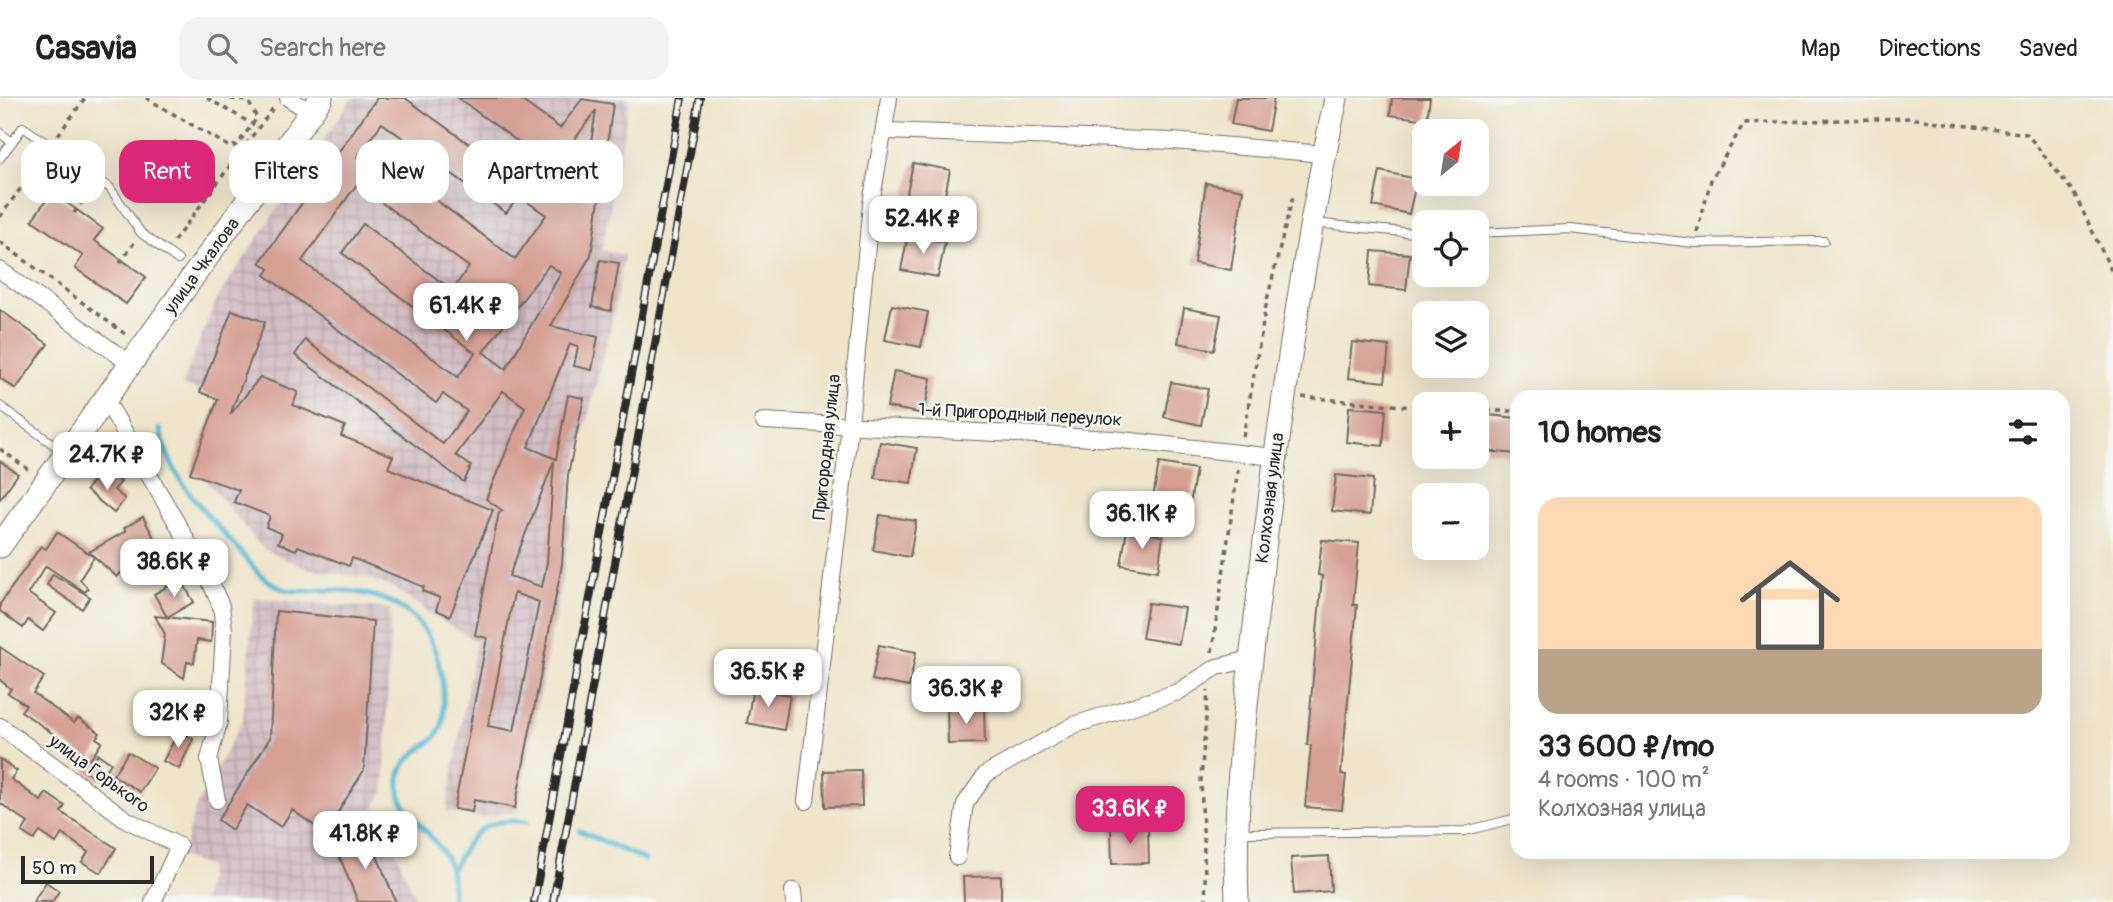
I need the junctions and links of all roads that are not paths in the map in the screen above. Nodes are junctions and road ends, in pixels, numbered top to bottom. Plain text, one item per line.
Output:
1 (288, 98) edge
2 (889, 98) edge
3 (1336, 98) edge
4 (316, 105) edge
5 (886, 131) junction
6 (0, 133) edge
7 (12, 142) junction
8 (1324, 154) junction
9 (0, 158) edge
10 (1312, 213) junction
11 (1412, 232) edge
12 (1489, 232) edge
13 (1824, 241) dead end
14 (178, 260) dead end
15 (0, 270) edge
16 (132, 365) junction
17 (106, 400) junction
18 (0, 406) edge
19 (763, 421) dead end
20 (850, 425) junction
21 (66, 454) junction
22 (1274, 457) junction
23 (0, 546) edge
24 (1251, 659) junction
25 (0, 726) edge
26 (218, 800) dead end
27 (806, 801) dead end
28 (1510, 820) edge
29 (1237, 833) junction
30 (957, 857) dead end
31 (153, 902) edge
32 (1237, 902) edge

1 - 4 street
2 - 5 street, Пригородная улица
3 - 8 main road, Колхозная улица
4 - 16 main road, улица Чкалова
5 - 8 street
5 - 20 street, Пригородная улица
6 - 7 lane
7 - 9 lane
7 - 14 lane
8 - 10 main road, Колхозная улица
10 - 11 lane
10 - 22 main road, Колхозная улица
12 - 13 lane
15 - 16 street
16 - 17 main road, улица Чкалова
17 - 21 main road, улица Чкалова
17 - 26 street
18 - 21 lane
19 - 20 street, 1-й Пригородный переулок
20 - 22 street, 1-й Пригородный переулок
20 - 27 street, Пригородная улица
21 - 23 main road, улица Чкалова
22 - 24 main road, Колхозная улица
24 - 29 main road, Колхозная улица
24 - 30 street
25 - 31 street, улица Горького
28 - 29 lane
29 - 32 main road, Колхозная улица

